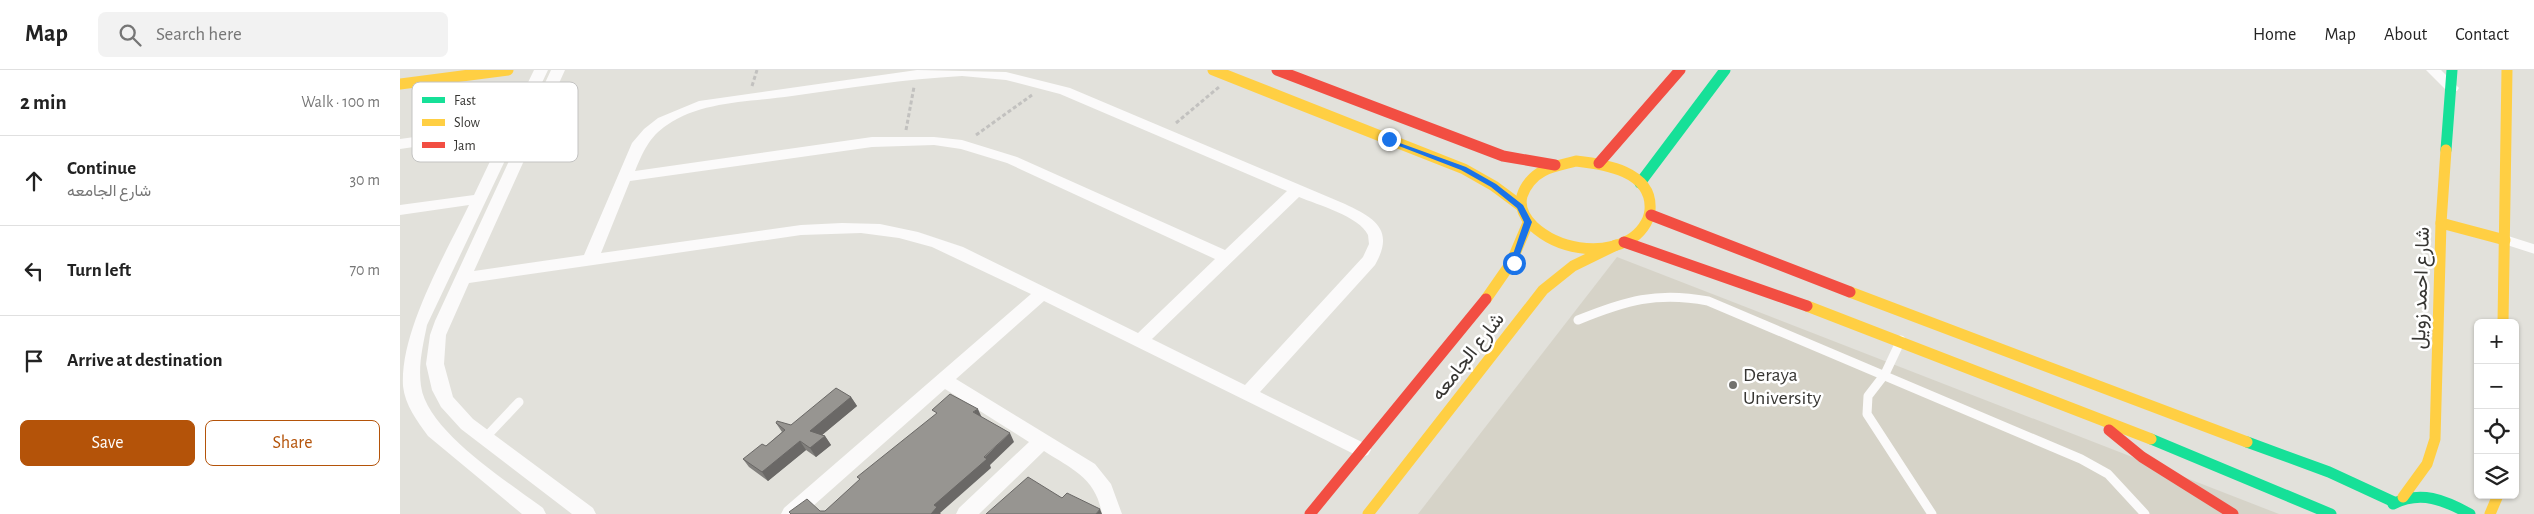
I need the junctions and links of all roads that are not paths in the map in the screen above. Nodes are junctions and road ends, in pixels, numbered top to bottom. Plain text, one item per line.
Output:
1 (423, 70) edge
2 (508, 70) edge
3 (541, 70) edge
4 (558, 70) edge
5 (1213, 70) edge
6 (1256, 70) edge
7 (1277, 70) edge
8 (1725, 70) edge
9 (2434, 70) edge
10 (2452, 70) edge
11 (2507, 70) edge
12 (1676, 72) edge
13 (1236, 79) junction
14 (416, 82) joint
15 (535, 82) edge
16 (552, 82) edge
17 (2452, 88) junction
18 (496, 162) edge
19 (516, 162) edge
20 (1599, 163) junction
21 (1554, 165) junction
22 (625, 177) junction
23 (1640, 183) junction
24 (1298, 190) junction
25 (479, 199) junction
26 (1521, 206) junction
27 (400, 210) edge
28 (1651, 215) junction
29 (1528, 222) junction
30 (2441, 223) junction
31 (2505, 240) junction
32 (1620, 244) junction
33 (2534, 249) edge
34 (1228, 258) junction
35 (590, 260) junction
36 (462, 278) junction
37 (1043, 293) junction
38 (2503, 319) edge
39 (1578, 320) dead end
40 (1901, 340) junction
41 (1140, 341) junction
42 (1885, 374) junction
43 (944, 380) junction
44 (1247, 394) junction
45 (519, 402) dead end
46 (2092, 416) junction
47 (485, 438) junction
48 (1042, 441) junction
49 (1362, 450) junction
50 (2496, 499) edge
51 (2399, 500) junction
52 (536, 514) edge
53 (586, 514) edge
54 (791, 514) edge
55 (966, 514) edge
56 (1112, 514) edge
57 (1310, 514) edge
58 (1368, 514) edge
59 (1932, 514) edge
60 (2144, 514) edge
61 (2233, 514) edge
62 (2331, 514) edge
63 (2387, 514) edge
64 (2470, 514) edge
65 (2490, 514) edge

1 - 14 street
2 - 14 street
3 - 15 street
4 - 16 street
5 - 13 street
6 - 13 street
7 - 21 street
8 - 23 street
9 - 17 street
10 - 17 street, شارع احمد زويل
11 - 31 street
12 - 20 street
13 - 26 street
17 - 30 street, شارع احمد زويل
18 - 25 street
19 - 36 street
20 - 21 street
20 - 23 street
21 - 26 street
22 - 24 street
22 - 34 street
22 - 35 street
23 - 28 street
24 - 34 street
24 - 44 street
25 - 27 street
25 - 52 street
26 - 29 street
28 - 32 street
28 - 51 street
29 - 32 street
29 - 49 street, شارع الجامعه
30 - 31 street
30 - 51 street, شارع احمد زويل
31 - 33 lane
31 - 38 street
32 - 40 street
32 - 58 street, شارع الجامعه
34 - 41 street
35 - 36 street
35 - 37 street
36 - 47 street
37 - 41 street
37 - 43 street
39 - 42 lane
40 - 42 lane
40 - 46 street
41 - 44 street
42 - 59 lane
42 - 60 lane
43 - 48 street
43 - 54 street
44 - 49 street
45 - 47 lane
46 - 61 street
46 - 62 street
47 - 53 street
48 - 55 street
48 - 56 street
49 - 57 street, شارع الجامعه
50 - 65 street
51 - 63 street, شارع احمد زويل
51 - 64 street

